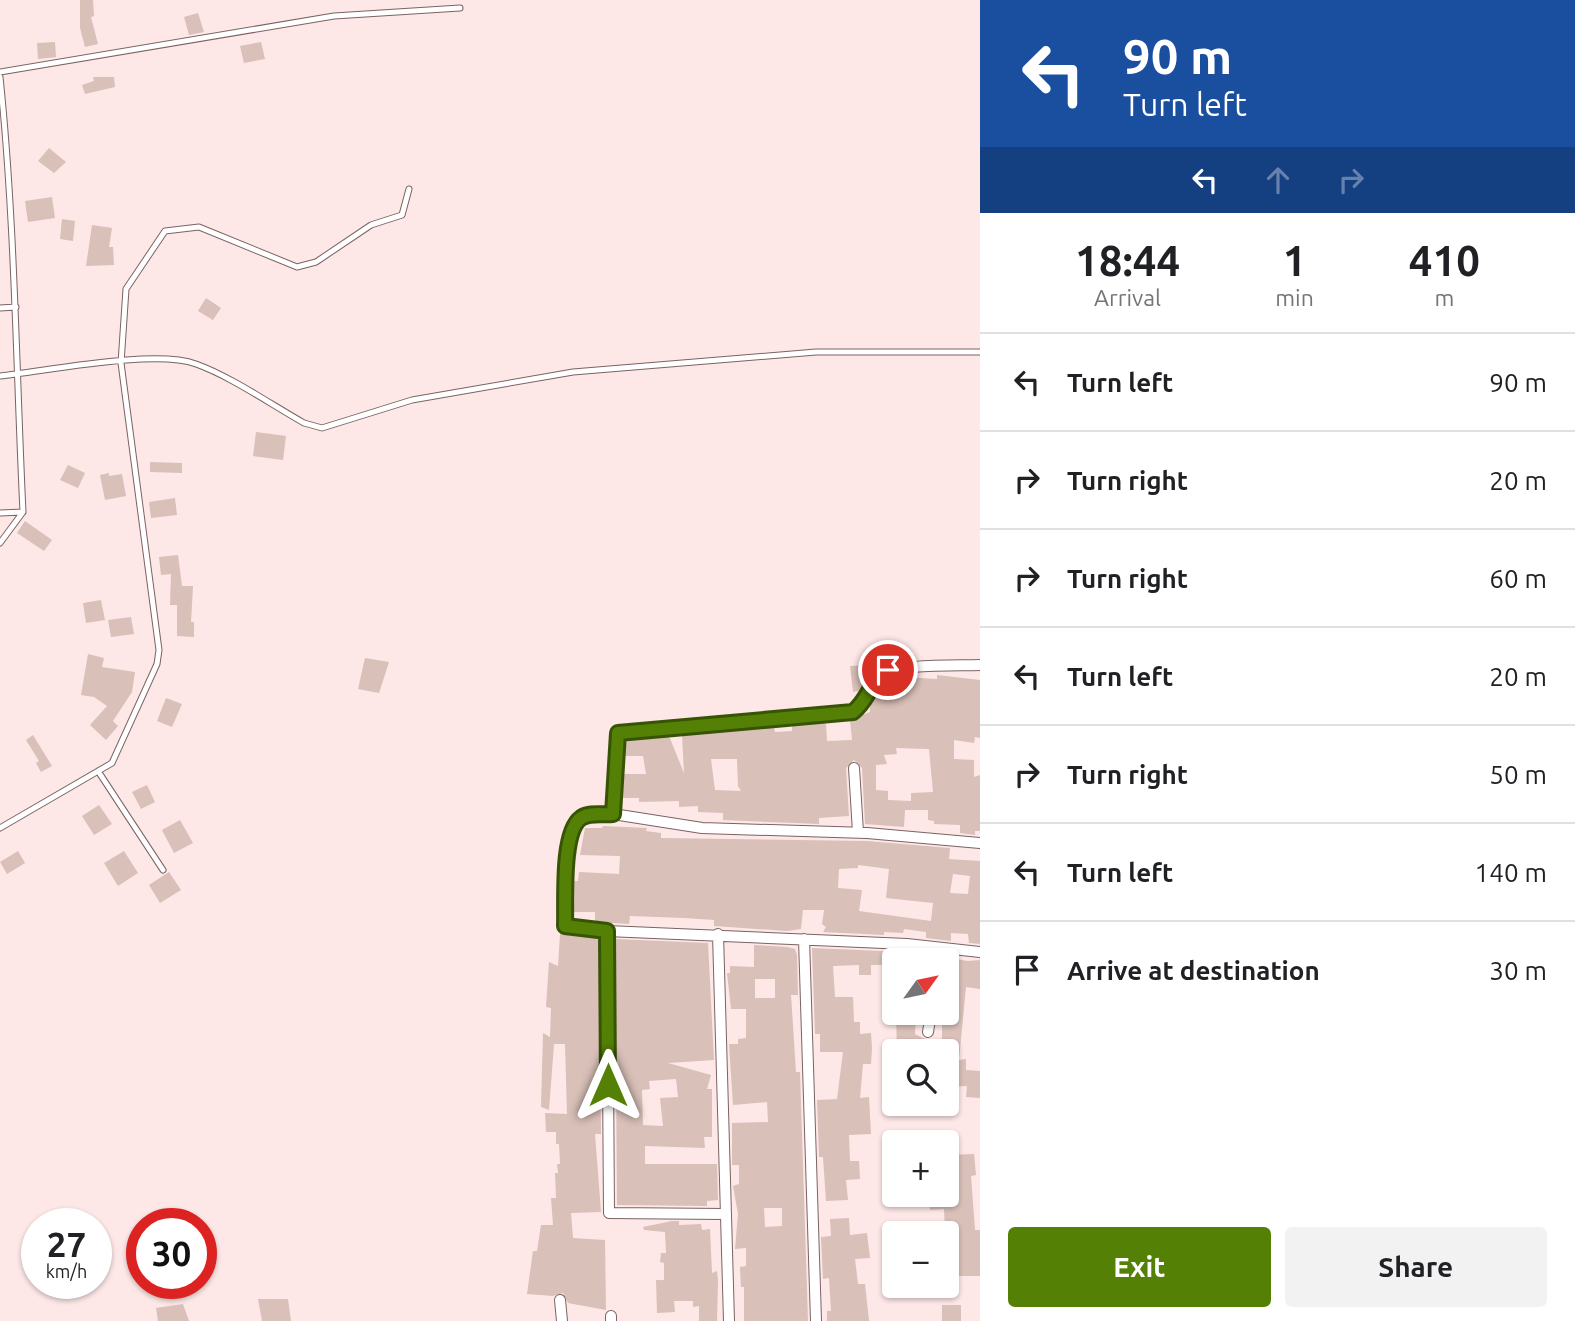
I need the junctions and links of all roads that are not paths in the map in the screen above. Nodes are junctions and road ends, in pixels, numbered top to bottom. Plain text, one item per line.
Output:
1 (460, 8) dead end
2 (0, 74) edge
3 (409, 189) dead end
4 (16, 307) junction
5 (0, 308) edge
6 (980, 352) edge
7 (121, 363) junction
8 (17, 374) junction
9 (0, 376) edge
10 (23, 512) junction
11 (0, 513) edge
12 (0, 543) edge
13 (980, 665) edge
14 (854, 768) dead end
15 (98, 771) junction
16 (613, 814) junction
17 (0, 828) edge
18 (858, 832) junction
19 (980, 843) edge
20 (163, 870) dead end
21 (607, 931) junction
22 (718, 934) junction
23 (804, 939) junction
24 (939, 947) joint
25 (980, 951) edge
26 (929, 1026) edge
27 (928, 1032) dead end
28 (725, 1214) junction
29 (560, 1300) dead end
30 (562, 1321) edge
31 (729, 1321) edge
32 (816, 1321) edge

1 - 2 lane
2 - 4 lane
3 - 7 lane
4 - 5 lane
4 - 8 lane
6 - 7 lane
7 - 8 lane
7 - 15 lane
8 - 9 lane
8 - 10 lane
10 - 11 lane
10 - 12 lane
13 - 16 street
14 - 18 street
15 - 17 lane
15 - 20 lane
16 - 18 street
16 - 21 street
18 - 19 street
21 - 22 street
21 - 28 street
22 - 23 street
22 - 28 street
23 - 24 street
23 - 32 street
24 - 25 street
26 - 27 street
28 - 31 street
29 - 30 street

